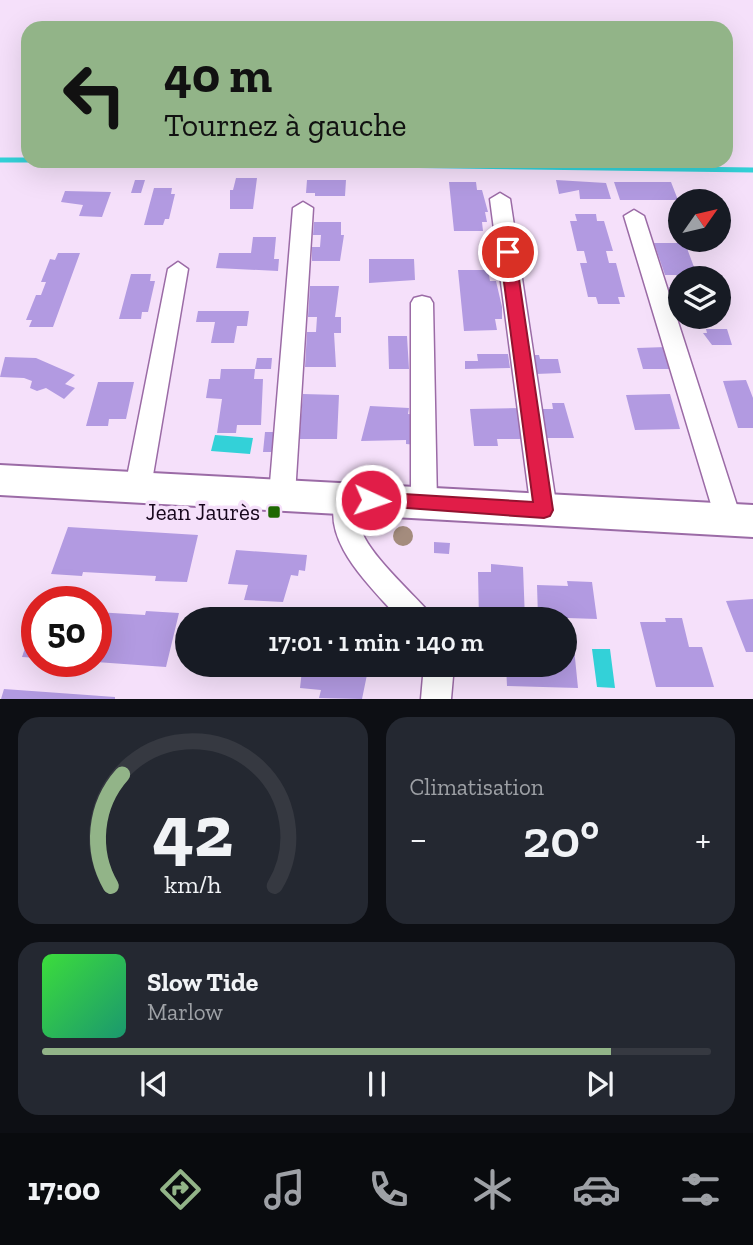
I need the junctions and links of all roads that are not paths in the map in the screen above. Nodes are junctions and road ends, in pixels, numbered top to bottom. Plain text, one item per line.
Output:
1 (500, 199) dead end
2 (303, 208) dead end
3 (634, 216) dead end
4 (178, 269) dead end
5 (422, 303) dead end
6 (0, 480) edge
7 (138, 487) junction
8 (282, 495) junction
9 (348, 498) junction
10 (424, 503) junction
11 (544, 510) junction
12 (741, 521) edge
13 (407, 607) edge
14 (438, 677) edge
15 (436, 699) edge

1 - 11 street
2 - 8 street
3 - 12 street
4 - 7 street
5 - 10 street
6 - 7 main road
7 - 8 main road
8 - 9 main road
9 - 10 main road
9 - 13 street
10 - 11 main road
11 - 12 main road
14 - 15 street

